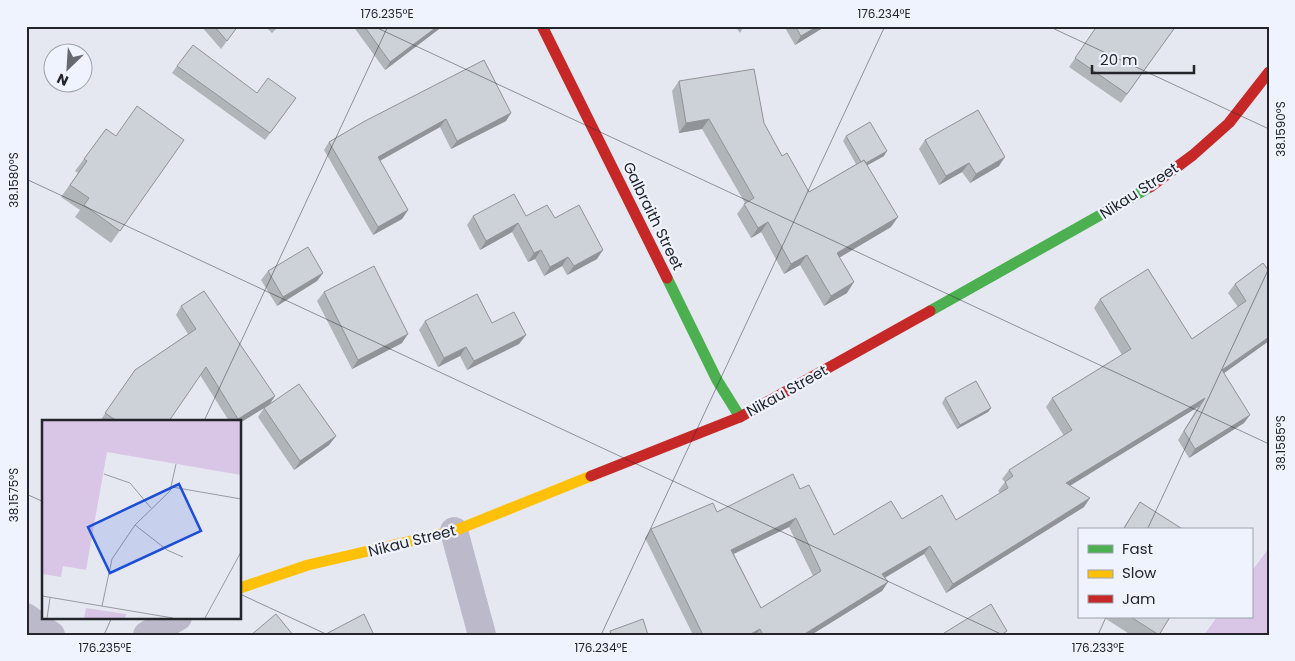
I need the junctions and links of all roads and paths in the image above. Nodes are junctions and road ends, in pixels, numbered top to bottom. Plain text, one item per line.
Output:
1 (542, 26) edge
2 (1269, 72) edge
3 (740, 417) junction
4 (454, 531) junction
5 (241, 588) edge
6 (26, 617) edge
7 (176, 618) edge
8 (51, 635) edge
9 (147, 635) edge
10 (482, 635) edge

1 - 3 street, Galbraith Street
2 - 3 street, Nikau Street
3 - 4 street, Nikau Street
4 - 5 street, Nikau Street
4 - 10 street
6 - 8 street
7 - 9 street

